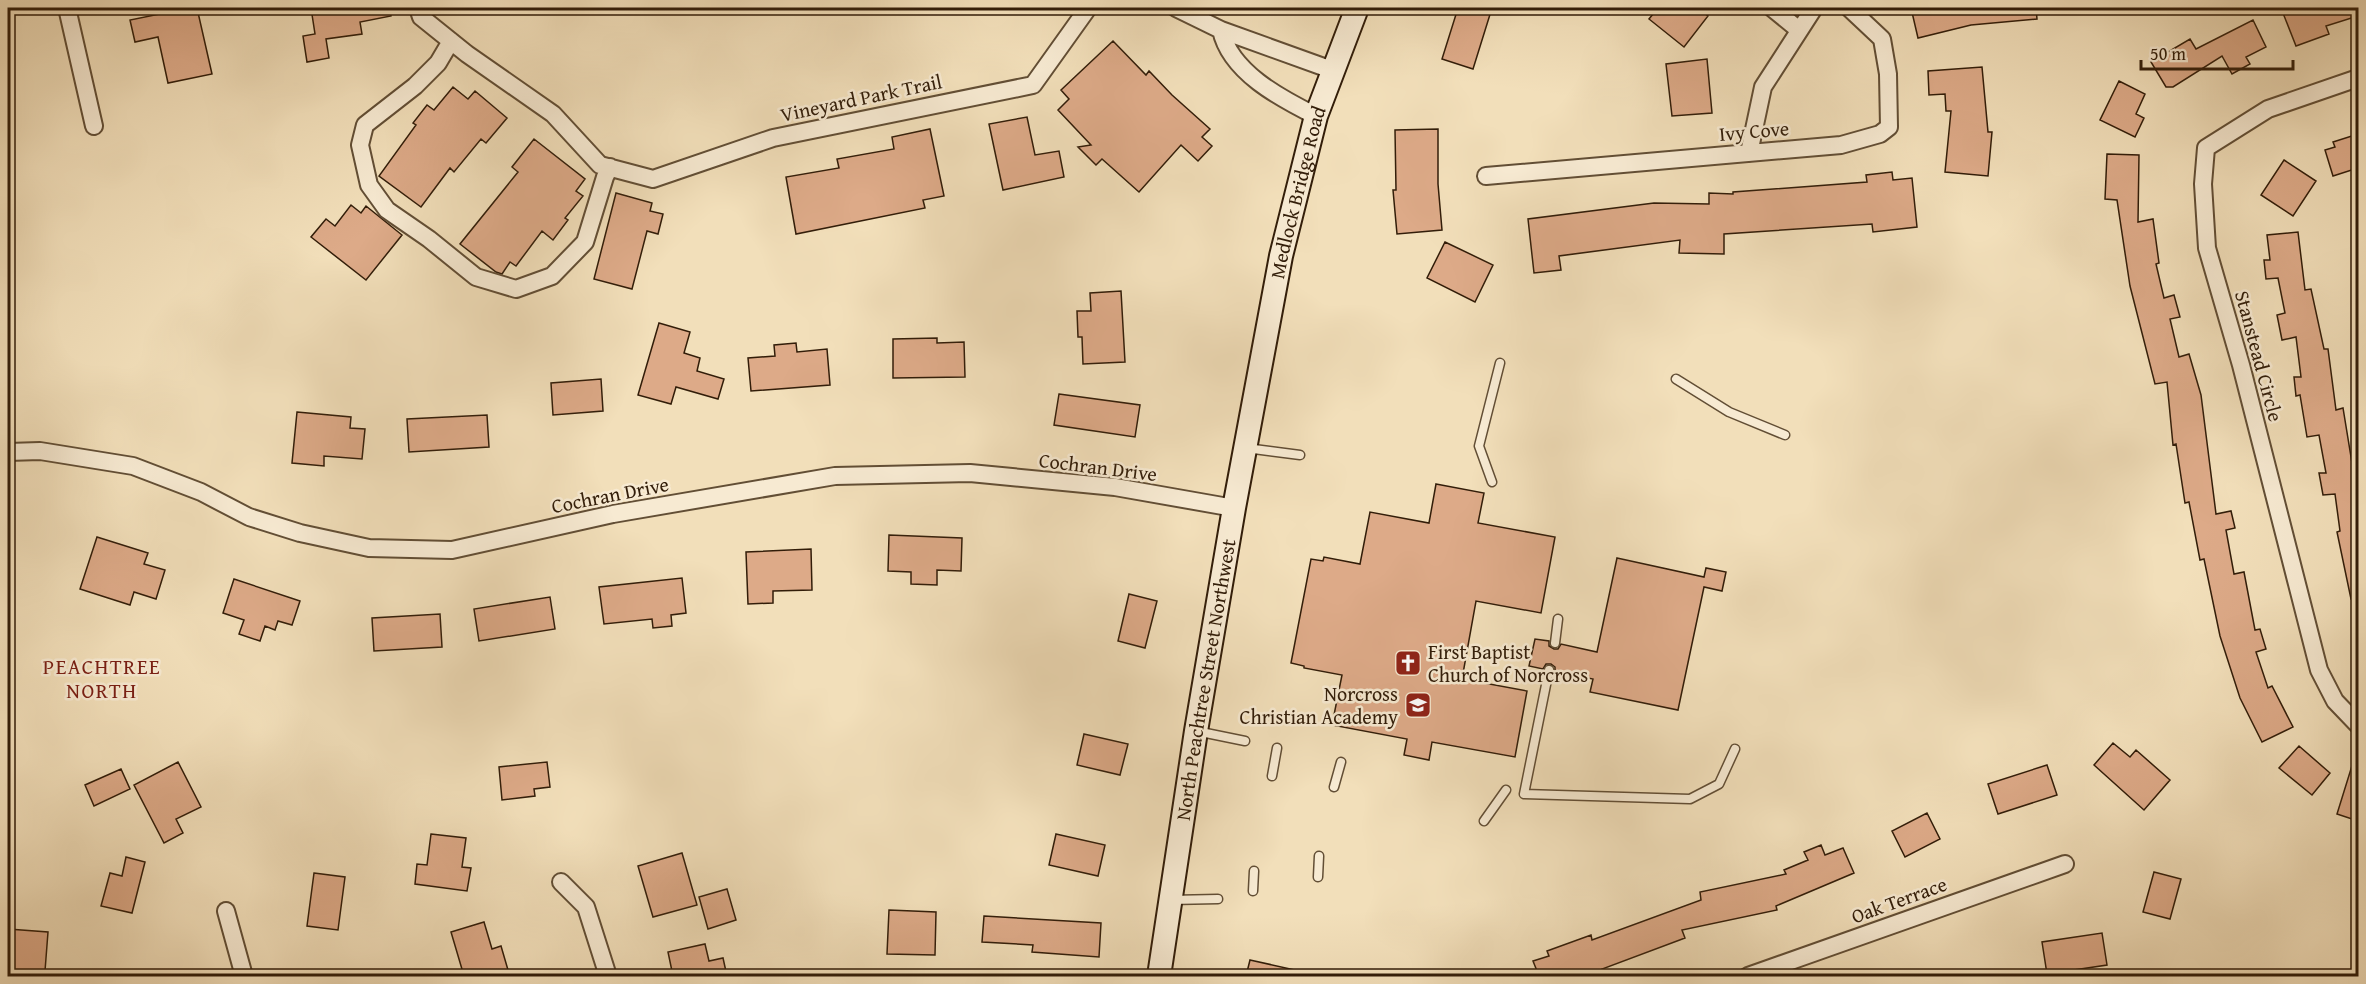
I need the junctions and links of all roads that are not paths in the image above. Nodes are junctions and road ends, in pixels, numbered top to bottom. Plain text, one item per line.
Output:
1 (67, 8) edge
2 (418, 8) edge
3 (1088, 8) edge
4 (1176, 8) edge
5 (1357, 8) edge
6 (1772, 8) edge
7 (1814, 8) edge
8 (1849, 8) edge
9 (1221, 30) junction
10 (1799, 30) junction
11 (451, 41) junction
12 (1332, 70) junction
13 (2358, 78) edge
14 (1316, 116) junction
15 (94, 126) dead end
16 (1749, 153) junction
17 (610, 167) junction
18 (1486, 176) dead end
19 (1500, 363) dead end
20 (1677, 379) dead end
21 (1257, 383) joint
22 (1785, 435) dead end
23 (1246, 448) junction
24 (8, 453) edge
25 (1300, 455) dead end
26 (1492, 482) dead end
27 (1234, 508) junction
28 (1558, 619) dead end
29 (1555, 643) dead end
30 (1549, 670) dead end
31 (2358, 725) edge
32 (1196, 731) junction
33 (1245, 741) dead end
34 (1277, 748) dead end
35 (1735, 749) dead end
36 (1341, 762) dead end
37 (1272, 776) dead end
38 (1334, 787) dead end
39 (1506, 790) dead end
40 (1485, 821) dead end
41 (1319, 856) dead end
42 (2065, 864) dead end
43 (1254, 871) dead end
44 (1318, 877) dead end
45 (561, 882) dead end
46 (1253, 891) dead end
47 (1218, 899) dead end
48 (1170, 900) junction
49 (226, 911) dead end
50 (244, 976) edge
51 (608, 976) edge
52 (1159, 976) edge
53 (1748, 976) edge

1 - 15 street
2 - 11 street, Vineyard Park Trail
3 - 17 street, Vineyard Park Trail
4 - 9 street
5 - 12 street, Medlock Bridge Road
6 - 10 street
7 - 10 street
8 - 16 street, Ivy Cove
9 - 12 street
9 - 14 street
10 - 16 street
11 - 17 street, Vineyard Park Trail
11 - 17 street
12 - 14 street, Medlock Bridge Road
13 - 31 street, Stanstead Circle
14 - 21 street, Medlock Bridge Road
16 - 18 street, Ivy Cove
19 - 26 lane
20 - 22 lane
21 - 23 street, North Peachtree Street Northwest
23 - 25 lane
23 - 27 street, North Peachtree Street Northwest
24 - 27 street, Cochran Drive
27 - 32 street, North Peachtree Street Northwest
28 - 29 lane
30 - 35 lane
32 - 33 lane
32 - 48 street, North Peachtree Street Northwest
34 - 37 lane
36 - 38 lane
39 - 40 lane
41 - 44 lane
42 - 53 street, Oak Terrace
43 - 46 lane
45 - 51 street
47 - 48 lane
48 - 52 street, North Peachtree Street Northwest
49 - 50 street

